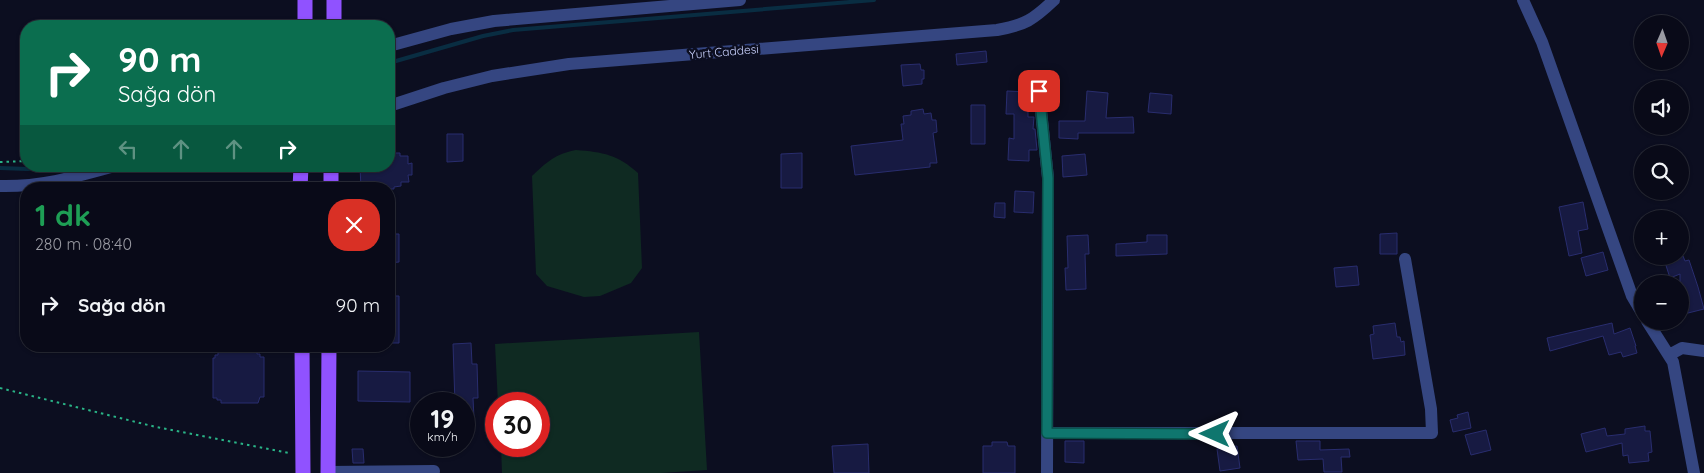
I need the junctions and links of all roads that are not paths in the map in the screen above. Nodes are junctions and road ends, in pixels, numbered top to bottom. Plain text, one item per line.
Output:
1 (305, 0) edge
2 (334, 0) edge
3 (740, 0) edge
4 (1054, 0) edge
5 (1523, 0) edge
6 (305, 20) edge
7 (334, 20) edge
8 (395, 44) edge
9 (1039, 91) dead end
10 (395, 104) edge
11 (93, 172) edge
12 (56, 182) edge
13 (0, 186) edge
14 (20, 186) edge
15 (1405, 259) dead end
16 (1634, 299) edge
17 (1653, 330) edge
18 (1704, 351) edge
19 (302, 352) edge
20 (329, 352) edge
21 (1669, 356) junction
22 (1047, 433) junction
23 (434, 471) dead end
24 (303, 473) edge
25 (328, 473) edge
26 (1047, 473) edge
27 (1694, 473) edge

1 - 6 main road
2 - 7 main road
3 - 8 street
4 - 10 street, Yurt Caddesi
5 - 16 street
9 - 22 street
11 - 12 street
13 - 14 street
15 - 22 street
17 - 21 street
18 - 21 street
19 - 24 main road
20 - 25 main road
21 - 27 street
22 - 26 street
23 - 25 street

